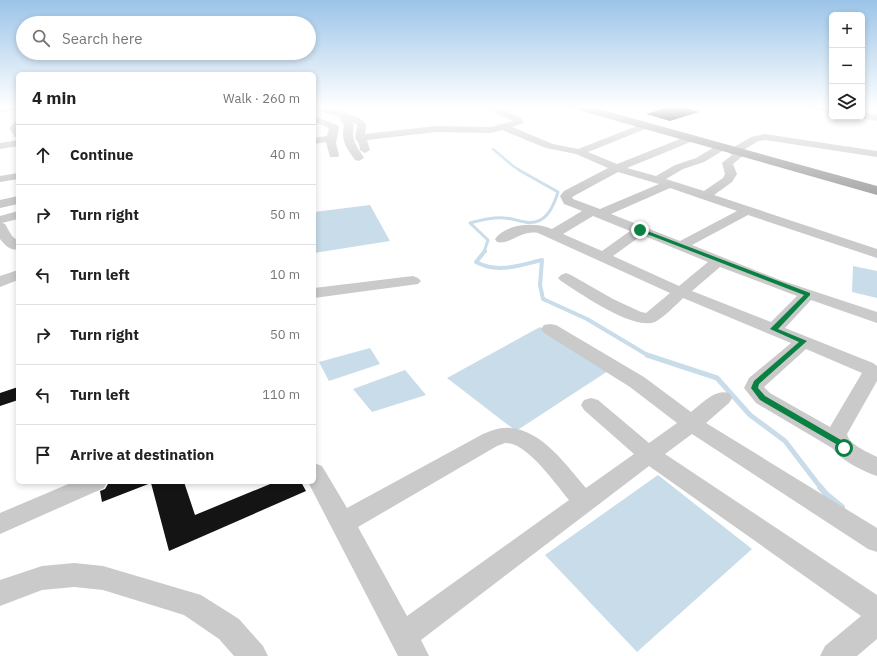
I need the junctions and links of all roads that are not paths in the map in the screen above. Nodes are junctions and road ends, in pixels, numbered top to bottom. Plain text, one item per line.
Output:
1 (346, 137) edge
2 (372, 137) edge
3 (527, 137) edge
4 (618, 137) edge
5 (681, 137) edge
6 (332, 138) joint
7 (360, 138) joint
8 (689, 139) junction
9 (316, 141) edge
10 (16, 143) edge
11 (0, 146) edge
12 (720, 148) junction
13 (365, 150) dead end
14 (579, 152) junction
15 (737, 153) junction
16 (877, 154) edge
17 (334, 155) dead end
18 (359, 158) dead end
19 (617, 168) junction
20 (15, 177) edge
21 (0, 179) edge
22 (657, 180) junction
23 (670, 184) junction
24 (877, 191) edge
25 (705, 196) junction
26 (16, 200) edge
27 (0, 204) edge
28 (746, 211) junction
29 (596, 213) junction
30 (16, 216) edge
31 (0, 220) edge
32 (16, 225) edge
33 (0, 228) edge
34 (640, 230) junction
35 (552, 235) junction
36 (502, 239) dead end
37 (16, 245) edge
38 (680, 246) junction
39 (877, 254) edge
40 (603, 257) junction
41 (718, 261) junction
42 (16, 275) edge
43 (566, 278) dead end
44 (413, 281) dead end
45 (0, 282) edge
46 (681, 292) junction
47 (316, 293) edge
48 (808, 294) junction
49 (877, 318) edge
50 (550, 329) dead end
51 (774, 329) junction
52 (804, 341) junction
53 (722, 398) dead end
54 (591, 405) dead end
55 (692, 423) junction
56 (839, 442) junction
57 (648, 454) junction
58 (877, 467) edge
59 (316, 475) edge
60 (91, 484) edge
61 (584, 502) junction
62 (344, 523) junction
63 (0, 524) edge
64 (877, 541) edge
65 (0, 593) edge
66 (877, 611) edge
67 (877, 621) edge
68 (409, 646) edge
69 (253, 656) edge
70 (835, 656) edge

1 - 18 street
2 - 7 street
3 - 14 street
4 - 14 street
5 - 8 main road
6 - 9 street
6 - 17 street
7 - 13 street
8 - 12 main road
8 - 19 street
10 - 11 street
12 - 15 main road
12 - 22 street
14 - 19 street
15 - 16 street
15 - 24 main road
15 - 25 street
19 - 22 street
19 - 29 street
20 - 21 street
22 - 23 street
23 - 25 street
23 - 29 street
25 - 28 street
26 - 27 street
28 - 38 street
28 - 39 street
29 - 34 street
29 - 35 street
30 - 31 street
32 - 33 street
33 - 37 street
34 - 38 street
34 - 40 street
35 - 36 street
35 - 40 street
38 - 41 street
40 - 46 street
41 - 46 street
41 - 48 street
42 - 45 street
43 - 46 street
44 - 47 street
46 - 51 street
48 - 49 street
48 - 51 street
50 - 55 street
51 - 52 street
52 - 56 street
52 - 56 street
53 - 55 street
54 - 57 street
55 - 57 street
55 - 64 street
56 - 58 street
57 - 61 street
57 - 66 street
59 - 62 street
60 - 63 street
61 - 62 street
61 - 68 street
62 - 68 street
65 - 69 street
67 - 70 street

